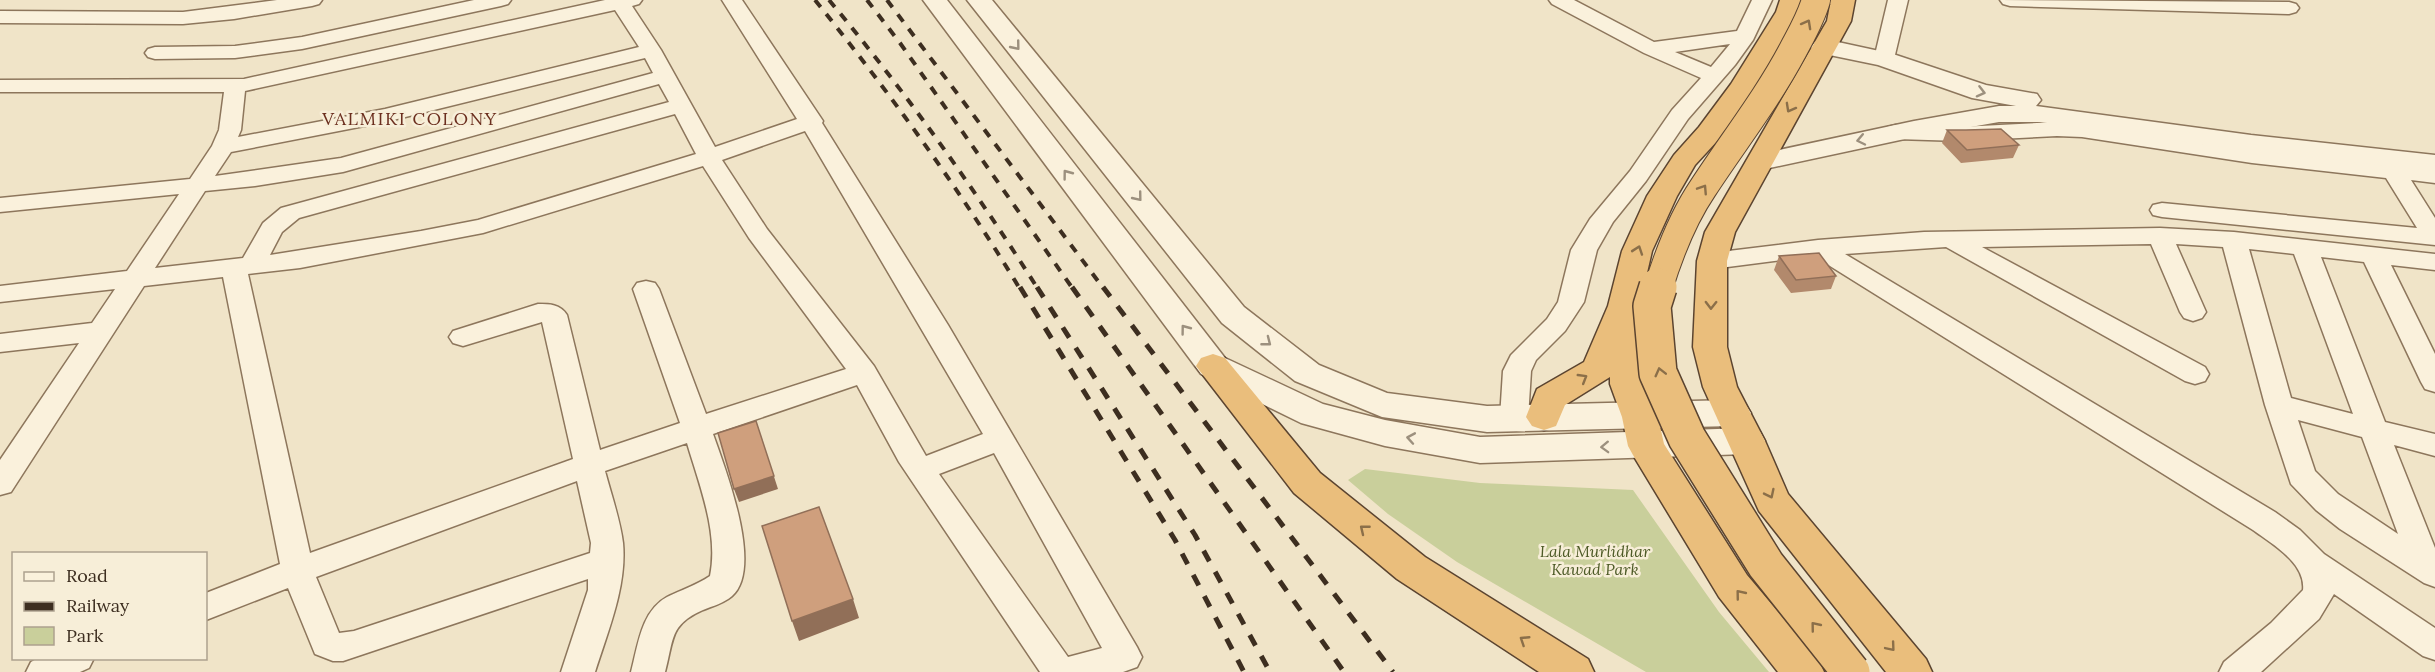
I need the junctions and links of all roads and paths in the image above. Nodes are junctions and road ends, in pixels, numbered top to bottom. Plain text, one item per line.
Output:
1 (312, 0) edge
2 (501, 0) edge
3 (732, 0) edge
4 (935, 0) edge
5 (979, 0) edge
6 (1559, 0) edge
7 (1762, 0) edge
8 (1791, 0) edge
9 (1816, 0) edge
10 (1843, 0) edge
11 (1898, 0) edge
12 (2010, 0) edge
13 (624, 1) edge
14 (1597, 1) edge
15 (2289, 8) dead end
16 (0, 16) edge
17 (1745, 36) junction
18 (1824, 47) junction
19 (1651, 49) junction
20 (651, 50) junction
21 (155, 53) dead end
22 (1884, 59) junction
23 (665, 76) junction
24 (1716, 77) junction
25 (1935, 77) junction
26 (0, 86) edge
27 (235, 86) junction
28 (680, 106) junction
29 (2103, 116) junction
30 (812, 121) junction
31 (1937, 125) junction
32 (1896, 132) junction
33 (223, 146) junction
34 (2435, 147) edge
35 (709, 157) junction
36 (1760, 162) junction
37 (2435, 163) edge
38 (2394, 172) junction
39 (2435, 176) edge
40 (198, 186) junction
41 (0, 205) edge
42 (2162, 210) dead end
43 (2160, 236) junction
44 (2435, 237) edge
45 (1950, 239) junction
46 (2234, 240) junction
47 (1818, 248) junction
48 (2304, 248) junction
49 (2374, 256) junction
50 (1712, 261) junction
51 (2435, 262) edge
52 (243, 266) junction
53 (137, 278) junction
54 (646, 290) dead end
55 (0, 294) edge
56 (1624, 306) junction
57 (2193, 312) dead end
58 (101, 331) junction
59 (462, 337) dead end
60 (0, 343) edge
61 (1213, 366) junction
62 (864, 373) junction
63 (1306, 373) junction
64 (2195, 374) dead end
65 (2435, 382) edge
66 (1285, 401) junction
67 (2279, 405) junction
68 (1529, 417) junction
69 (1740, 427) junction
70 (695, 428) junction
71 (1643, 431) junction
72 (2375, 431) junction
73 (29, 436) junction
74 (1001, 439) junction
75 (0, 440) edge
76 (2435, 445) edge
77 (590, 465) junction
78 (920, 471) junction
79 (0, 484) edge
80 (607, 560) junction
81 (2313, 563) junction
82 (297, 570) junction
83 (2431, 572) edge
84 (207, 607) edge
85 (2435, 646) edge
86 (72, 660) edge
87 (332, 660) edge
88 (2253, 668) edge
89 (1075, 671) edge
90 (43, 672) edge
91 (578, 672) edge
92 (648, 672) edge
93 (1573, 672) edge
94 (1803, 672) edge
95 (1851, 672) edge
96 (1911, 672) edge

1 - 16 street
2 - 21 street
3 - 30 street
61 -> 4 street
5 -> 63 street
6 - 19 street
7 - 17 street
56 -> 8 highway
95 -> 9 highway, bridge
10 - 18 highway
11 - 22 street
12 - 15 street
13 - 20 street
13 - 27 street
14 - 19 street
17 - 19 street
17 - 24 street
18 - 22 street
18 -> 36 highway
19 - 24 street
20 - 23 street
20 - 33 street
22 - 25 street
23 - 28 street
23 - 40 street
24 - 68 street
25 -> 29 street
25 - 31 street
26 - 27 street
27 - 33 street
28 - 35 street
28 - 52 street
29 - 31 street
29 - 34 street
29 - 37 street
30 - 35 street
30 - 74 street
31 - 32 street
32 -> 36 street
32 - 38 street
33 - 40 street
35 - 52 street
35 - 62 street
36 - 50 highway
38 - 39 street
38 - 44 street
40 - 41 street
40 - 53 street
42 - 44 street
43 - 45 street
43 - 46 street
43 - 57 street
45 - 47 street
45 - 64 street
46 - 48 street
46 - 67 street
47 - 50 street
47 - 81 street
48 - 49 street
48 - 72 street
49 - 51 street
49 - 65 street
50 -> 69 highway
52 - 53 street
52 - 82 street
53 - 55 street
53 - 58 street
54 - 70 street
68 -> 56 highway
56 - 71 highway
58 - 60 street
58 - 73 street
59 - 77 street
61 - 66 street
93 -> 61 highway
62 - 70 street
62 - 78 street
63 - 66 street
63 - 68 street
71 -> 66 street
67 - 72 street
67 - 83 street
68 - 71 street
69 - 71 street
69 -> 96 highway
70 - 77 street
70 - 92 street
94 -> 71 highway
72 - 76 street
72 - 83 street
73 - 75 street
73 - 79 street
74 - 78 street
74 - 89 street
77 - 80 street
77 - 82 street
78 - 89 street
80 - 87 street
80 - 91 street
81 - 85 street
81 - 88 street
82 - 84 street
82 - 87 street
86 - 90 street

